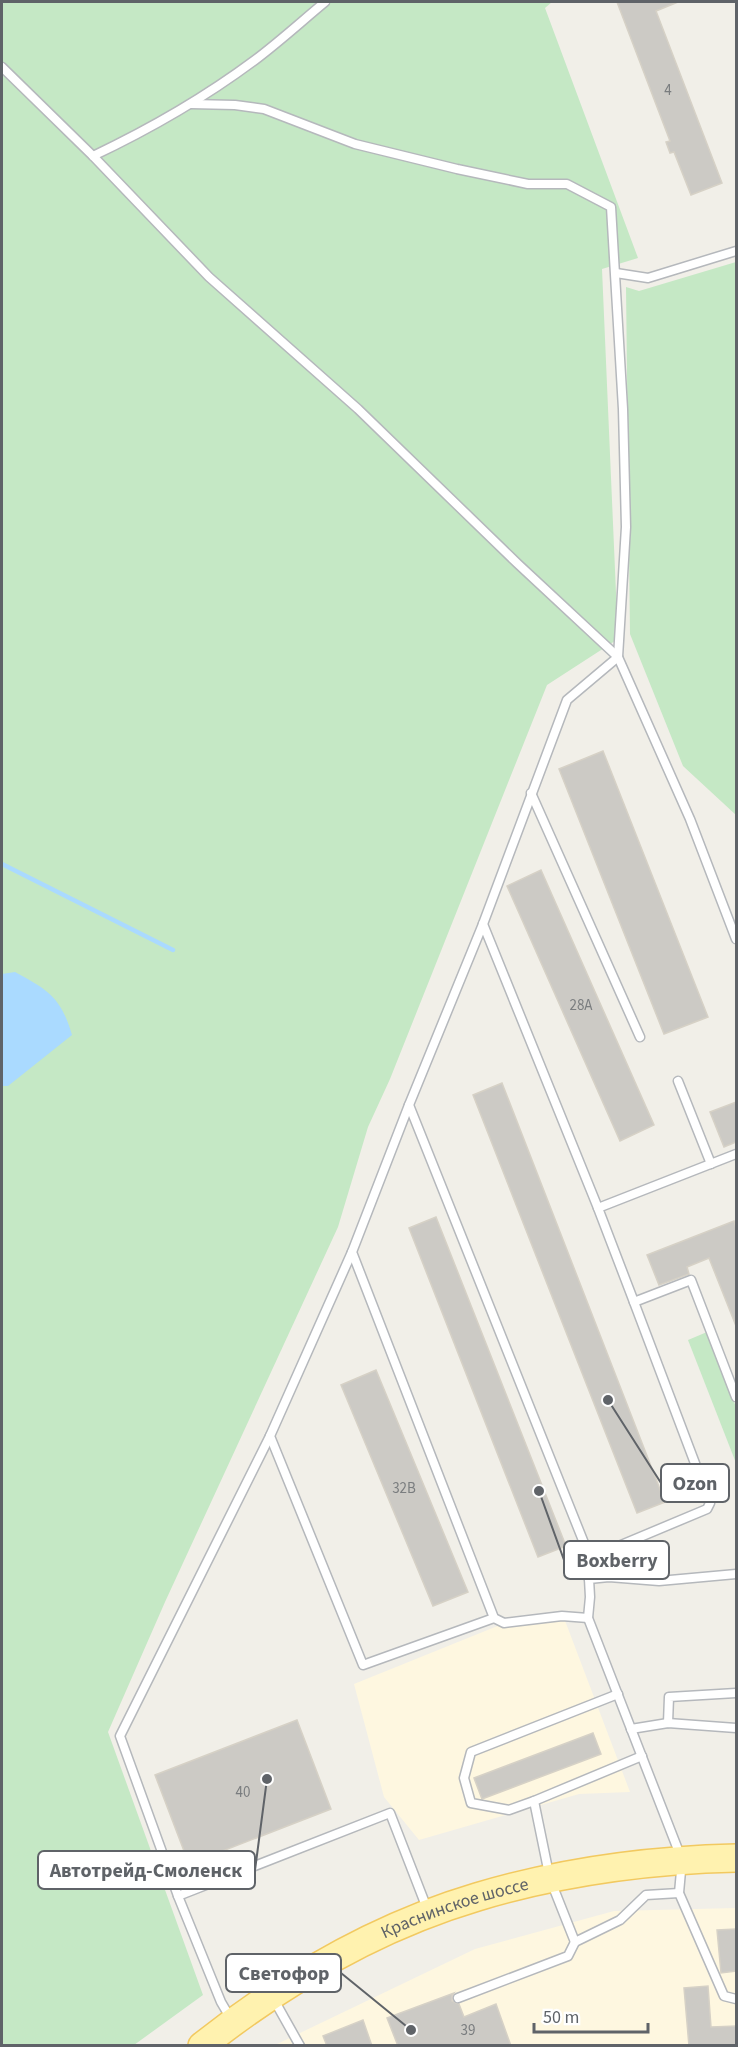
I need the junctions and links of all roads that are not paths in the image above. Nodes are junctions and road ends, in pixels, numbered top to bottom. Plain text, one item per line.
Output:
1 (325, 2) edge
2 (2, 67) edge
3 (191, 104) junction
4 (93, 156) junction
5 (736, 251) edge
6 (616, 273) junction
7 (618, 657) junction
8 (531, 793) junction
9 (483, 924) junction
10 (736, 939) edge
11 (640, 1037) dead end
12 (678, 1081) dead end
13 (409, 1105) junction
14 (736, 1154) edge
15 (711, 1164) junction
16 (598, 1208) junction
17 (352, 1252) junction
18 (634, 1302) junction
19 (736, 1397) edge
20 (270, 1436) junction
21 (590, 1558) junction
22 (736, 1574) edge
23 (589, 1579) junction
24 (494, 1618) junction
25 (588, 1618) junction
26 (736, 1693) edge
27 (618, 1694) junction
28 (668, 1723) junction
29 (736, 1728) edge
30 (631, 1729) junction
31 (642, 1755) junction
32 (534, 1801) junction
33 (736, 1858) edge
34 (682, 1860) junction
35 (550, 1879) junction
36 (679, 1893) junction
37 (178, 1896) junction
38 (429, 1914) junction
39 (575, 1942) junction
40 (272, 1995) junction
41 (458, 1998) dead end
42 (736, 1999) edge
43 (233, 2021) junction
44 (202, 2046) edge
45 (300, 2046) edge

1 - 3 lane
2 - 4 lane
3 - 4 lane
3 - 6 lane
4 - 7 lane
5 - 6 lane
6 - 7 lane
7 - 8 lane
7 - 10 lane
8 - 9 lane
8 - 11 lane
9 - 13 lane
9 - 16 lane
12 - 15 lane
13 - 17 lane
13 - 21 lane
14 - 15 lane
15 - 16 lane
16 - 18 lane
17 - 20 lane
17 - 24 lane
18 - 19 lane
18 - 21 lane
20 - 24 lane
20 - 37 lane
21 - 23 lane
22 - 23 lane
23 - 25 lane
24 - 25 lane
25 - 27 lane
26 - 28 lane
27 - 30 lane
27 - 32 lane
28 - 29 lane
28 - 30 lane
30 - 31 lane
31 - 32 lane
31 - 34 lane
32 - 35 lane
33 - 34 main road, Краснинское шоссе
34 - 35 main road, Краснинское шоссе
34 - 36 lane
35 - 38 main road, Краснинское шоссе
35 - 39 lane
36 - 39 lane
36 - 42 lane
37 - 38 lane
37 - 43 lane
38 - 40 main road, Краснинское шоссе
39 - 41 lane
40 - 43 main road, Краснинское шоссе
40 - 45 lane
43 - 44 main road, Краснинское шоссе

